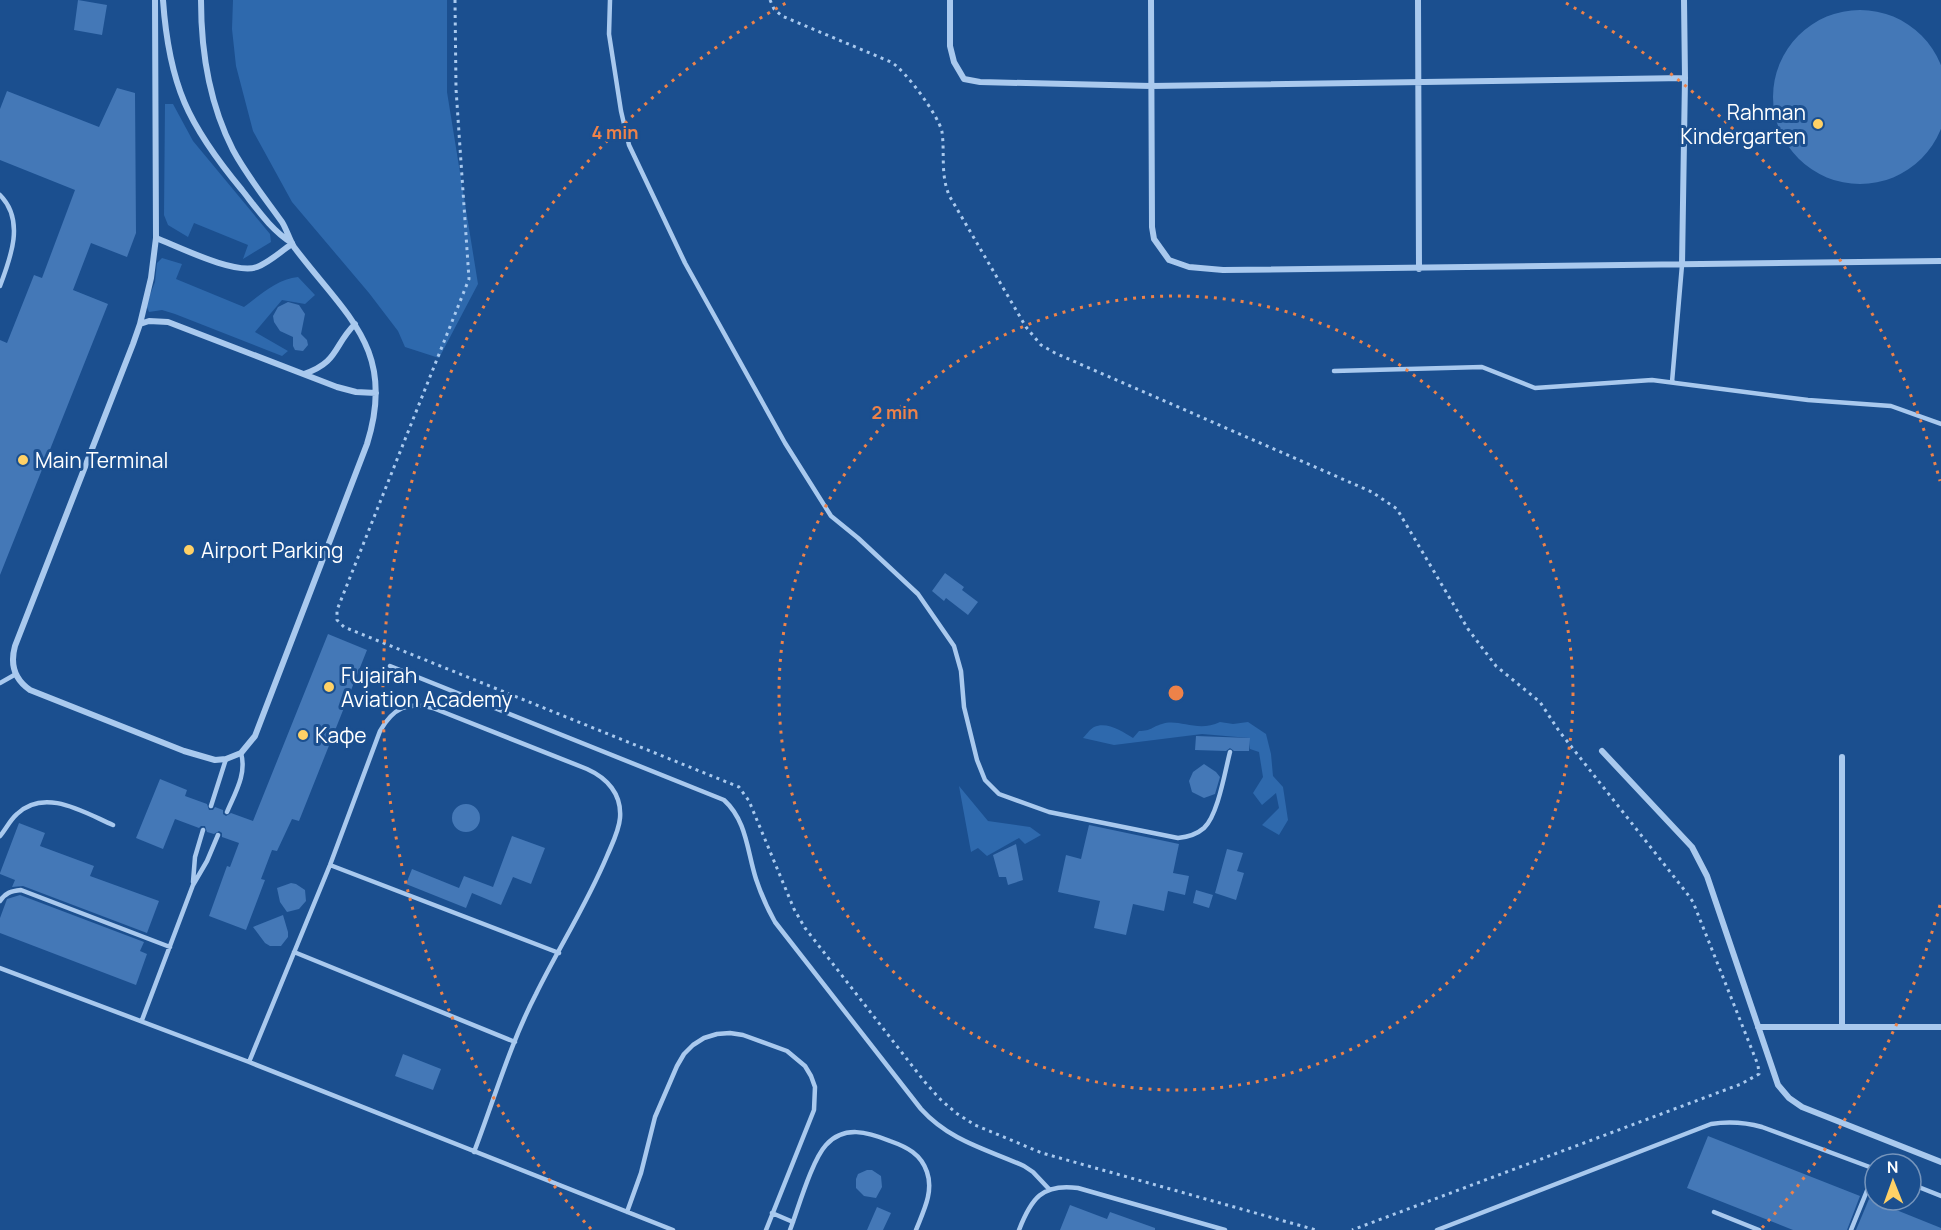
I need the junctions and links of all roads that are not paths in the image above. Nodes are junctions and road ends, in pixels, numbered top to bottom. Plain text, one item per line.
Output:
1 (156, 0) edge
2 (164, 0) edge
3 (201, 0) edge
4 (610, 0) edge
5 (950, 0) edge
6 (1151, 0) edge
7 (1418, 0) edge
8 (1684, 0) edge
9 (1685, 78) junction
10 (1419, 82) junction
11 (1151, 86) junction
12 (0, 195) edge
13 (156, 238) junction
14 (292, 244) junction
15 (1941, 261) edge
16 (1682, 265) junction
17 (1419, 269) junction
18 (0, 286) edge
19 (140, 324) junction
20 (355, 324) junction
21 (1334, 371) dead end
22 (303, 374) junction
23 (1672, 382) junction
24 (376, 393) junction
25 (1941, 424) edge
26 (390, 666) dead end
27 (16, 674) junction
28 (0, 683) edge
29 (1602, 751) dead end
30 (1230, 752) dead end
31 (241, 753) junction
32 (1842, 757) dead end
33 (226, 759) junction
34 (211, 806) dead end
35 (227, 812) dead end
36 (113, 825) dead end
37 (203, 830) dead end
38 (0, 836) edge
39 (218, 836) dead end
40 (330, 865) junction
41 (193, 885) junction
42 (0, 901) edge
43 (170, 947) junction
44 (294, 952) junction
45 (559, 953) junction
46 (0, 968) edge
47 (142, 1020) junction
48 (1758, 1027) junction
49 (1842, 1027) junction
50 (1941, 1027) edge
51 (515, 1042) junction
52 (249, 1062) junction
53 (474, 1152) junction
54 (1941, 1162) edge
55 (1863, 1165) edge
56 (1049, 1189) junction
57 (1923, 1189) edge
58 (1941, 1196) edge
59 (1863, 1200) edge
60 (627, 1212) junction
61 (1714, 1212) dead end
62 (772, 1213) junction
63 (793, 1222) junction
64 (673, 1230) edge
65 (766, 1230) edge
66 (790, 1230) edge
67 (916, 1230) edge
68 (1019, 1230) edge
69 (1225, 1230) edge
70 (1437, 1230) edge
71 (1759, 1230) edge
72 (1851, 1230) edge

1 - 13 street
2 - 14 street
3 - 14 street
4 - 30 lane
5 - 11 street
6 - 11 street
7 - 10 street
8 - 9 street
9 - 10 street
9 - 16 street
10 - 11 street
10 - 17 street
11 - 17 street
12 - 18 lane
13 - 14 street
13 - 19 street
14 - 20 street
15 - 16 street
16 - 17 street
16 - 23 lane
19 - 22 street
19 - 27 street
20 - 22 street
20 - 24 street
21 - 23 lane
22 - 24 street
23 - 25 lane
24 - 31 street
26 - 56 lane
27 - 28 lane
27 - 33 street
29 - 48 street
31 - 33 street
31 - 35 lane
32 - 49 street
33 - 34 lane
36 - 38 lane
37 - 41 lane
39 - 41 lane
40 - 44 lane
40 - 45 lane
40 - 45 lane
41 - 43 lane
42 - 43 lane
43 - 47 lane
44 - 51 lane
44 - 52 lane
45 - 51 lane
46 - 47 lane
47 - 52 lane
48 - 49 street
48 - 54 street
49 - 50 street
51 - 53 lane
52 - 53 lane
53 - 60 lane
55 - 70 lane
56 - 68 lane
56 - 69 lane
57 - 58 lane
59 - 72 lane
60 - 62 lane
60 - 64 lane
61 - 71 lane
62 - 63 lane
62 - 65 lane
63 - 66 lane
63 - 67 lane

